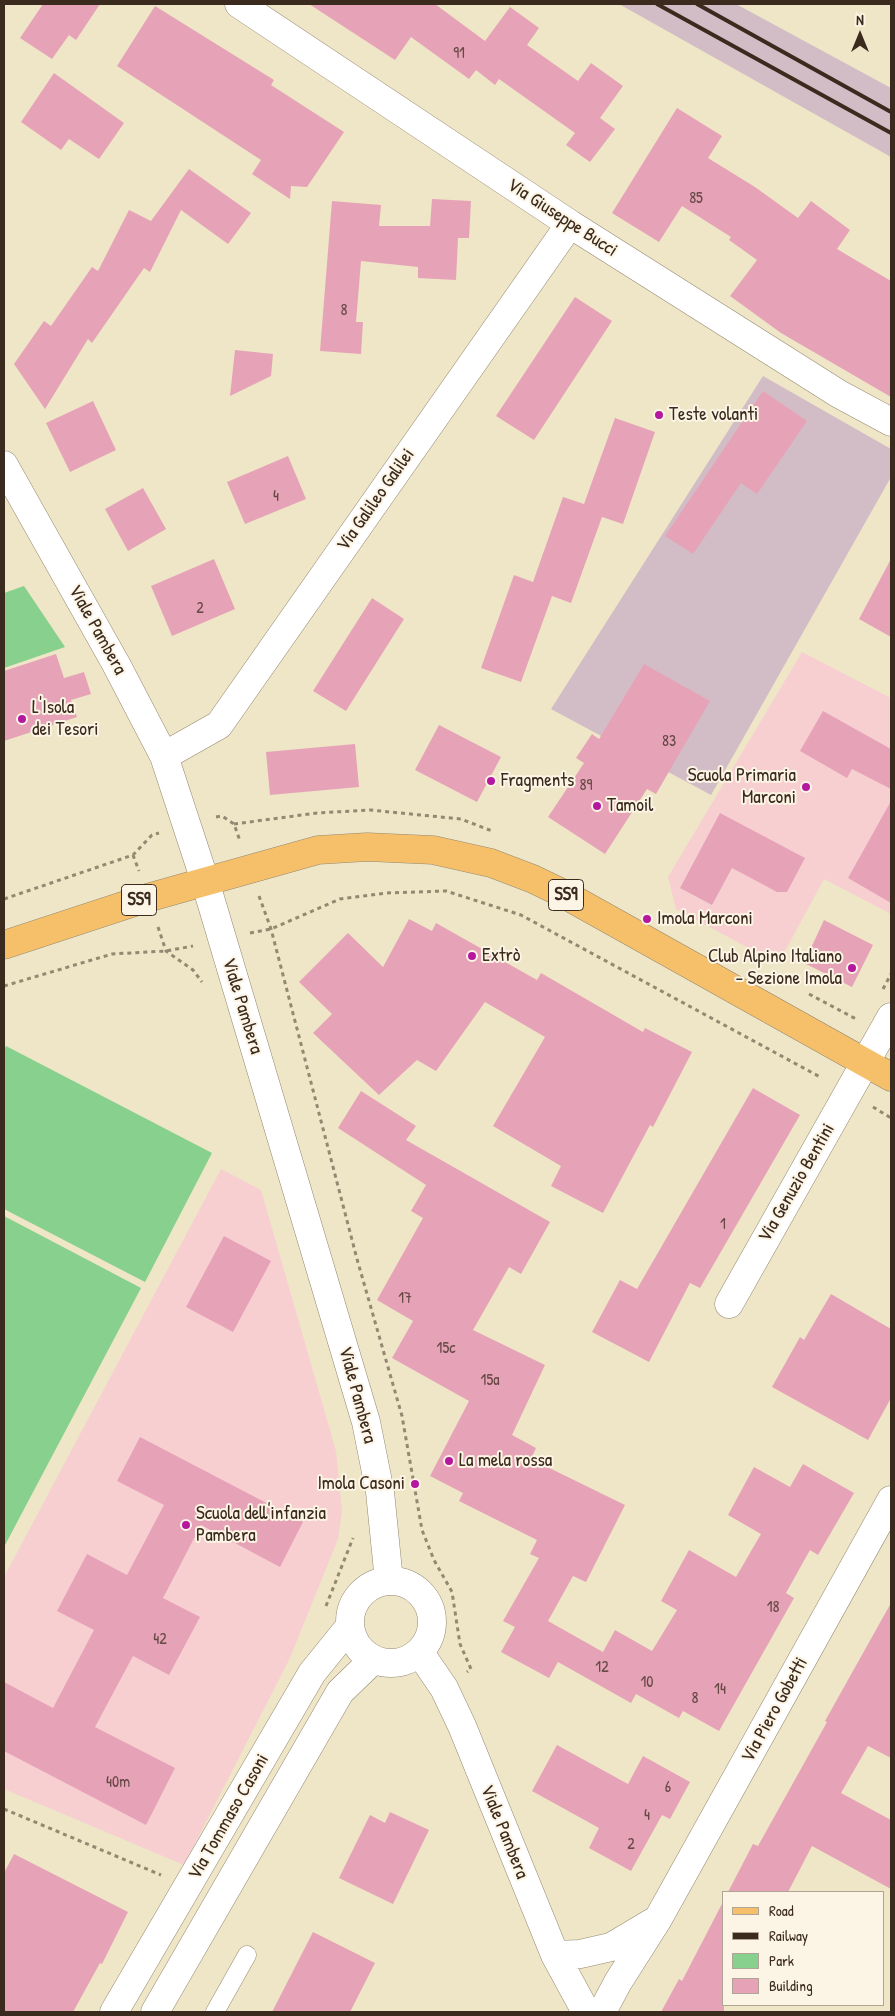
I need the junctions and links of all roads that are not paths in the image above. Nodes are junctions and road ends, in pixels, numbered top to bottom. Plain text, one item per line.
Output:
1 (240, 4) edge
2 (570, 224) junction
3 (891, 422) edge
4 (4, 465) edge
5 (164, 756) junction
6 (205, 881) junction
7 (4, 945) edge
8 (891, 1017) edge
9 (866, 1062) junction
10 (891, 1077) edge
11 (729, 1304) dead end
12 (891, 1500) edge
13 (389, 1581) junction
14 (350, 1626) junction
15 (420, 1653) junction
16 (373, 1660) junction
17 (658, 1919) junction
18 (247, 1955) dead end
19 (555, 1955) junction
20 (114, 2012) edge
21 (155, 2012) edge
22 (215, 2012) edge
23 (586, 2012) edge
24 (602, 2012) edge

1 - 2 street, Via Giuseppe Bucci
2 - 3 street, Via Giuseppe Bucci
2 - 5 street, Via Galileo Galilei
4 - 5 street, Viale Pambera
5 - 6 street, Viale Pambera
6 - 7 main road, SS9
6 - 9 main road, SS9
6 - 13 street, Viale Pambera
8 - 9 street, Via Genuzio Bentini
9 - 10 main road, SS9
9 - 11 street, Via Genuzio Bentini
12 - 17 street, Via Piero Gobetti
13 - 14 street
13 - 15 street
14 - 16 street
14 - 20 street, Via Tommaso Casoni
15 - 16 street
15 - 19 street, Viale Pambera
16 - 21 street, Via Tommaso Casoni
17 - 19 street, Via Piero Gobetti
17 - 24 street, Via Piero Gobetti
18 - 22 lane
19 - 23 street, Viale Pambera

